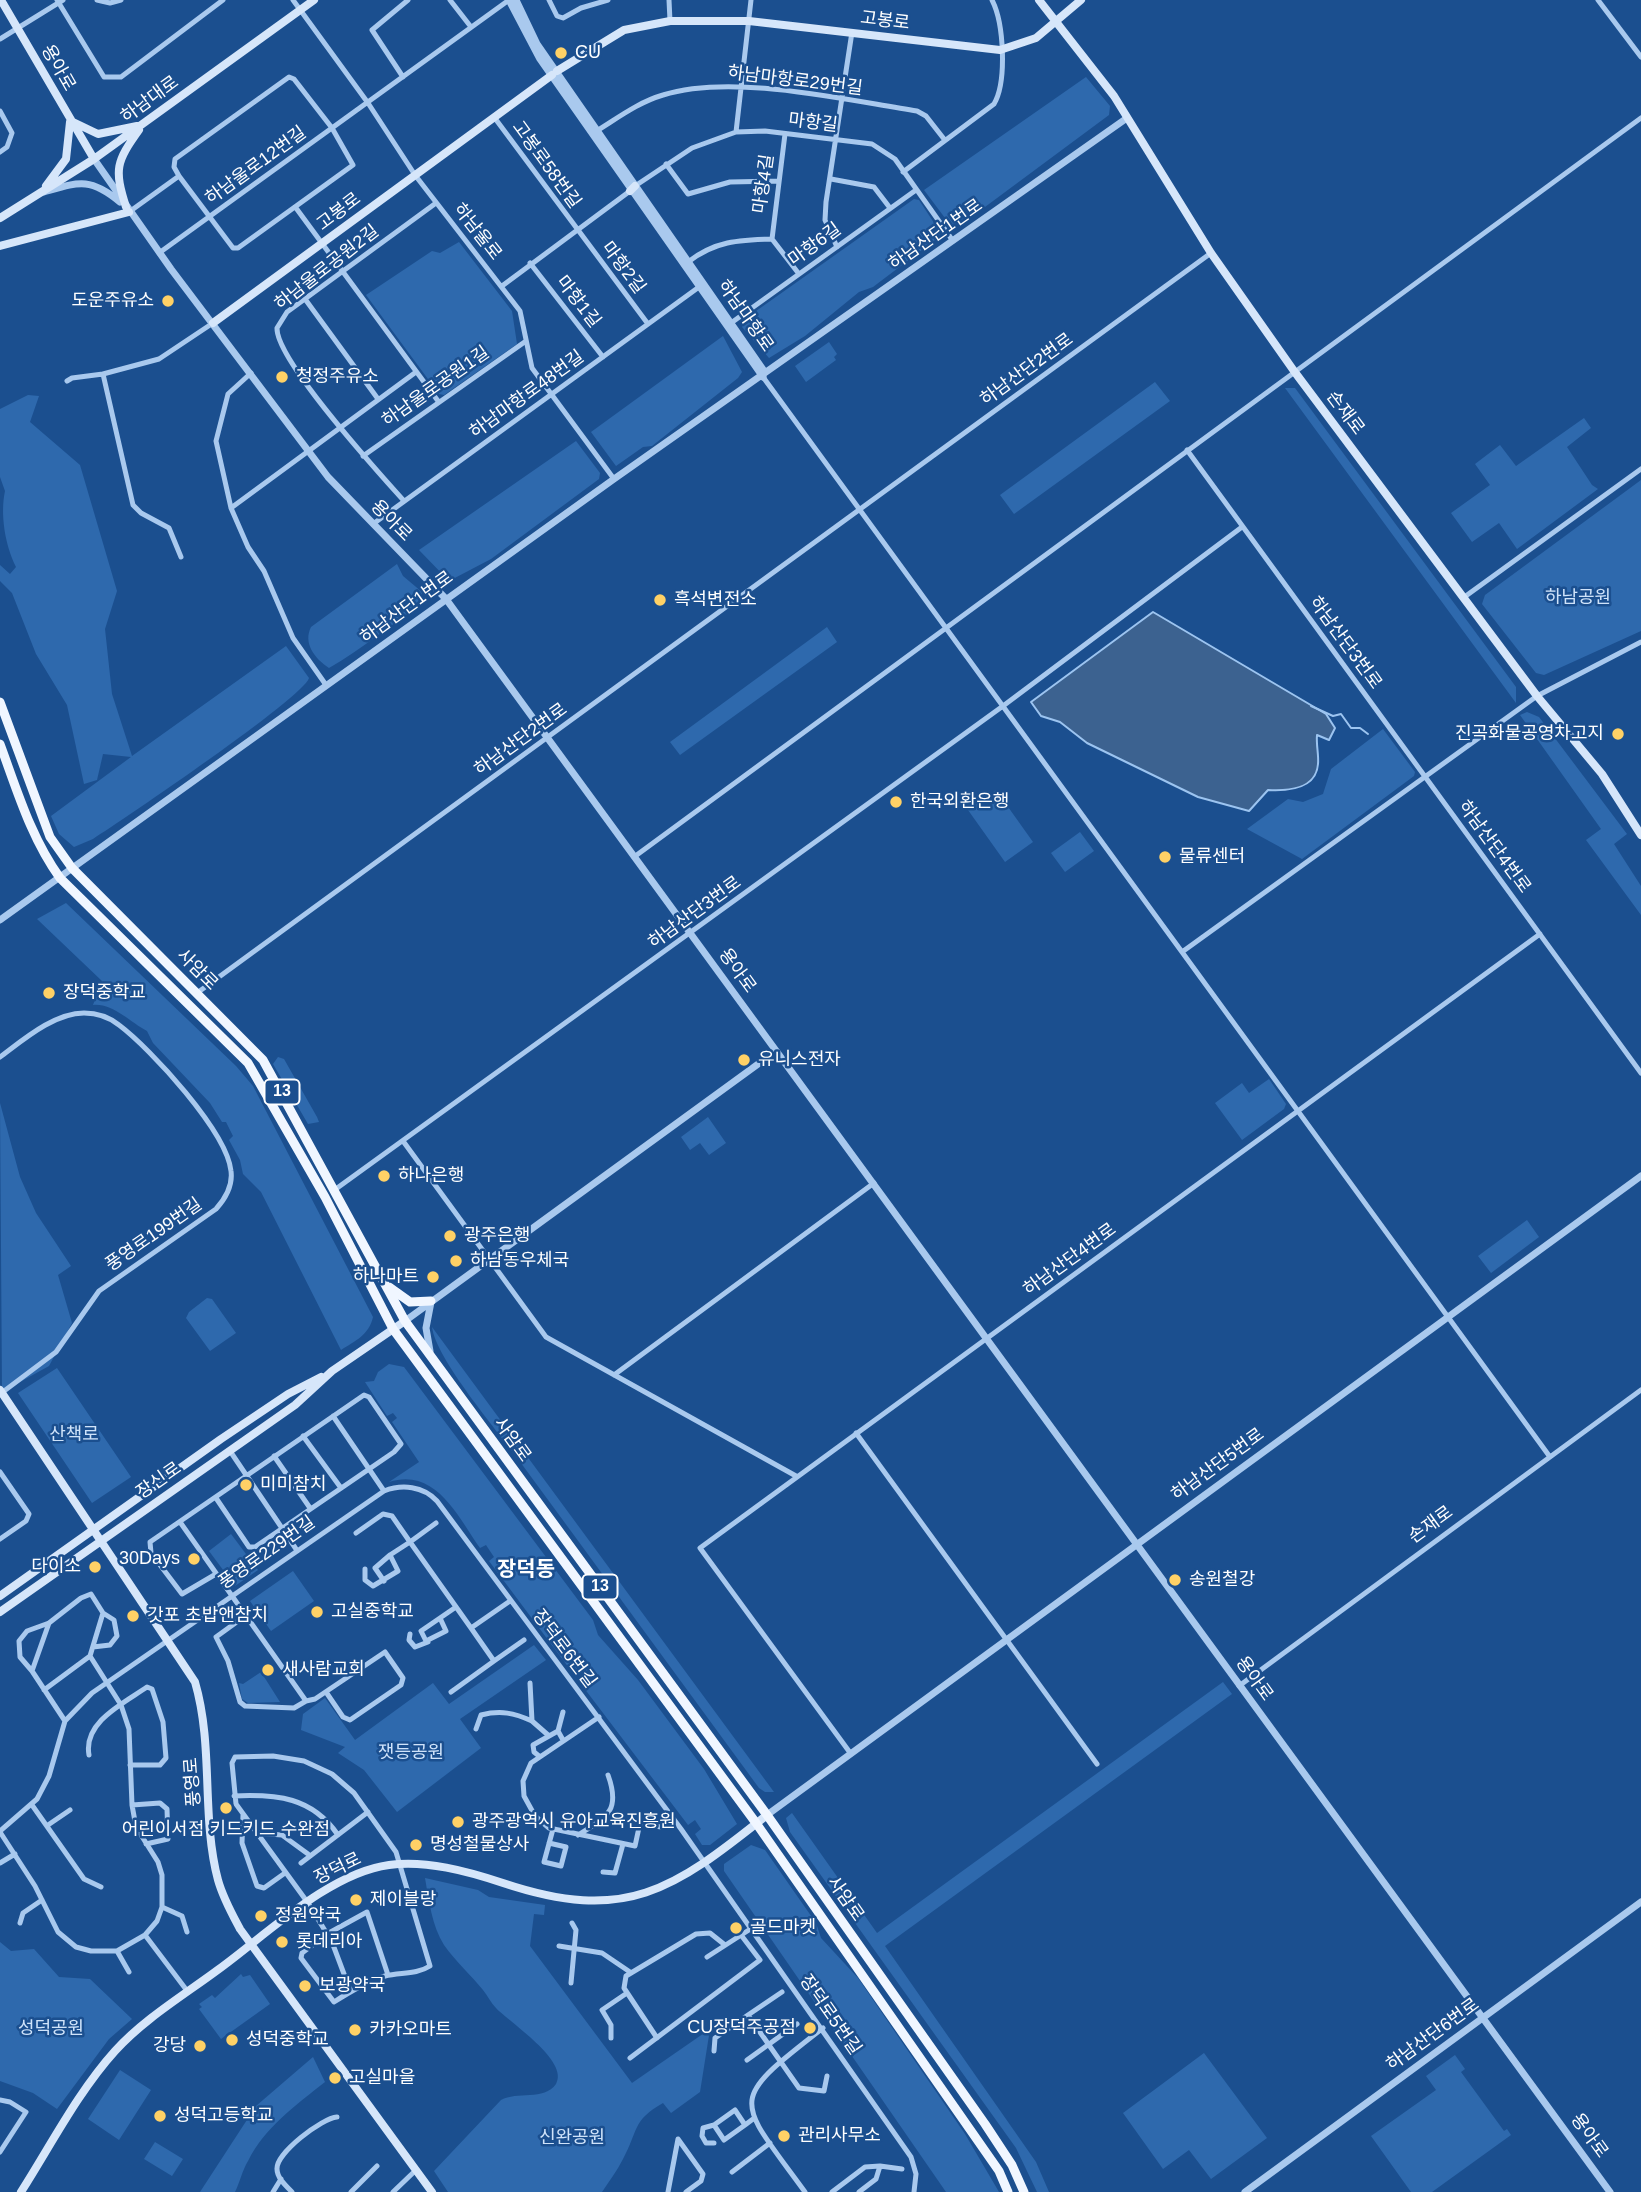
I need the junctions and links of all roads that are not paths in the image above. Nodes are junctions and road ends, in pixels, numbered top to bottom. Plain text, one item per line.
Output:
1 (1, 0) edge
2 (97, 0) edge
3 (121, 0) edge
4 (223, 0) edge
5 (293, 0) edge
6 (314, 0) edge
7 (408, 0) edge
8 (450, 0) edge
9 (509, 0) edge
10 (516, 0) edge
11 (549, 0) edge
12 (608, 0) edge
13 (669, 0) edge
14 (751, 0) edge
15 (992, 0) edge
16 (1039, 0) edge
17 (1081, 0) edge
18 (1598, 0) edge
19 (59, 1) edge
20 (302, 9) junction
21 (670, 21) junction
22 (750, 21) junction
23 (1055, 22) junction
24 (471, 27) junction
25 (16, 28) junction
26 (852, 32) junction
27 (0, 39) edge
28 (1000, 50) junction
29 (1641, 57) edge
30 (554, 73) junction
31 (403, 76) junction
32 (741, 87) junction
33 (843, 100) junction
34 (369, 103) junction
35 (0, 111) edge
36 (494, 117) junction
37 (1127, 118) junction
38 (1641, 118) edge
39 (70, 119) junction
40 (143, 124) junction
41 (332, 128) junction
42 (598, 131) junction
43 (736, 132) junction
44 (785, 134) junction
45 (944, 139) junction
46 (837, 141) junction
47 (0, 152) edge
48 (94, 159) junction
49 (666, 164) junction
50 (903, 172) junction
51 (415, 175) junction
52 (179, 177) junction
53 (831, 178) junction
54 (778, 181) junction
55 (633, 188) junction
56 (916, 190) junction
57 (40, 193) junction
58 (436, 203) junction
59 (296, 208) junction
60 (890, 208) junction
61 (127, 209) junction
62 (209, 218) junction
63 (0, 219) edge
64 (577, 229) junction
65 (772, 239) junction
66 (953, 242) junction
67 (323, 243) junction
68 (0, 246) edge
69 (837, 247) junction
70 (159, 253) junction
71 (1211, 253) junction
72 (688, 262) junction
73 (530, 263) junction
74 (343, 271) junction
75 (799, 274) junction
76 (502, 286) junction
77 (699, 287) junction
78 (305, 299) junction
79 (731, 323) junction
80 (213, 324) junction
81 (648, 324) junction
82 (526, 341) junction
83 (603, 357) junction
84 (1294, 371) junction
85 (416, 372) junction
86 (251, 373) junction
87 (103, 374) junction
88 (763, 377) junction
89 (67, 381) dead end
90 (552, 395) junction
91 (378, 399) junction
92 (438, 401) junction
93 (341, 426) junction
94 (307, 450) junction
95 (1187, 450) junction
96 (363, 456) junction
97 (1641, 469) edge
98 (614, 479) junction
99 (404, 501) junction
100 (231, 508) junction
101 (860, 509) junction
102 (373, 525) junction
103 (1242, 527) junction
104 (181, 558) dead end
105 (1463, 598) junction
106 (446, 599) junction
107 (945, 626) junction
108 (1641, 642) edge
109 (326, 685) junction
110 (1537, 696) junction
111 (0, 702) edge
112 (1003, 706) junction
113 (547, 738) junction
114 (0, 744) edge
115 (1426, 776) junction
116 (1641, 835) edge
117 (634, 857) junction
118 (72, 868) junction
119 (60, 877) junction
120 (0, 920) edge
121 (691, 934) junction
122 (1540, 934) junction
123 (1182, 952) junction
124 (197, 993) junction
125 (776, 1051) junction
126 (0, 1057) edge
127 (1641, 1073) edge
128 (1300, 1109) junction
129 (403, 1141) junction
130 (1641, 1176) edge
131 (874, 1183) junction
132 (336, 1190) junction
133 (325, 1197) junction
134 (487, 1261) junction
135 (386, 1284) junction
136 (431, 1301) junction
137 (1448, 1316) junction
138 (405, 1321) junction
139 (393, 1329) junction
140 (986, 1338) junction
141 (433, 1359) junction
142 (332, 1371) junction
143 (614, 1375) junction
144 (1641, 1390) edge
145 (1, 1392) edge
146 (333, 1416) junction
147 (856, 1433) junction
148 (303, 1436) junction
149 (229, 1451) junction
150 (274, 1456) junction
151 (1550, 1457) junction
152 (369, 1469) junction
153 (0, 1473) edge
154 (247, 1476) junction
155 (796, 1476) junction
156 (341, 1488) junction
157 (384, 1491) junction
158 (216, 1498) junction
159 (310, 1508) junction
160 (180, 1522) junction
161 (436, 1524) dead end
162 (94, 1529) junction
163 (281, 1529) junction
164 (356, 1532) dead end
165 (0, 1539) edge
166 (102, 1540) junction
167 (410, 1542) junction
168 (1137, 1544) junction
169 (296, 1549) junction
170 (390, 1555) junction
171 (365, 1569) dead end
172 (216, 1574) junction
173 (384, 1581) junction
174 (232, 1595) junction
175 (0, 1596) edge
176 (510, 1601) junction
177 (456, 1607) junction
178 (0, 1612) edge
179 (103, 1613) junction
180 (245, 1616) junction
181 (440, 1618) junction
182 (48, 1623) junction
183 (471, 1628) junction
184 (410, 1634) dead end
185 (1006, 1638) junction
186 (168, 1639) junction
187 (524, 1640) dead end
188 (428, 1642) junction
189 (93, 1647) junction
190 (90, 1656) junction
191 (494, 1661) junction
192 (32, 1671) junction
193 (107, 1682) junction
194 (530, 1683) dead end
195 (1239, 1686) junction
196 (44, 1690) junction
197 (326, 1692) junction
198 (451, 1692) dead end
199 (306, 1701) junction
200 (121, 1705) junction
201 (563, 1712) dead end
202 (599, 1717) junction
203 (65, 1721) junction
204 (532, 1721) junction
205 (477, 1729) dead end
206 (558, 1731) junction
207 (548, 1735) junction
208 (564, 1740) junction
209 (851, 1754) junction
210 (89, 1755) dead end
211 (539, 1756) junction
212 (1097, 1764) dead end
213 (130, 1765) junction
214 (608, 1775) dead end
215 (234, 1796) junction
216 (32, 1805) junction
217 (132, 1805) junction
218 (70, 1810) dead end
219 (368, 1812) junction
220 (243, 1815) junction
221 (767, 1815) junction
222 (756, 1823) junction
223 (48, 1825) junction
224 (660, 1827) dead end
225 (553, 1829) junction
226 (0, 1831) edge
227 (256, 1833) junction
228 (338, 1835) junction
229 (578, 1835) junction
230 (549, 1843) junction
231 (146, 1844) junction
232 (623, 1844) junction
233 (15, 1854) junction
234 (308, 1854) junction
235 (704, 1862) junction
236 (0, 1863) edge
237 (301, 1863) dead end
238 (400, 1865) junction
239 (603, 1872) dead end
240 (285, 1873) junction
241 (101, 1887) dead end
242 (42, 1900) junction
243 (1641, 1902) edge
244 (308, 1903) junction
245 (162, 1907) junction
246 (20, 1923) dead end
247 (572, 1923) dead end
248 (751, 1928) junction
249 (187, 1932) dead end
250 (327, 1934) junction
251 (145, 1935) junction
252 (741, 1935) junction
253 (725, 1945) junction
254 (250, 1946) junction
255 (559, 1946) dead end
256 (575, 1947) junction
257 (117, 1951) junction
258 (707, 1957) dead end
259 (129, 1972) dead end
260 (630, 1972) junction
261 (388, 1975) junction
262 (571, 1983) dead end
263 (350, 1990) junction
264 (188, 1992) junction
265 (782, 1992) dead end
266 (627, 1993) junction
267 (748, 2015) junction
268 (1483, 2018) junction
269 (797, 2024) dead end
270 (823, 2028) junction
271 (611, 2038) dead end
272 (657, 2038) junction
273 (768, 2045) junction
274 (714, 2052) dead end
275 (630, 2058) dead end
276 (747, 2060) dead end
277 (780, 2061) junction
278 (827, 2076) dead end
279 (0, 2100) edge
280 (337, 2117) dead end
281 (753, 2119) junction
282 (746, 2124) junction
283 (714, 2125) junction
284 (714, 2143) dead end
285 (770, 2143) junction
286 (0, 2152) edge
287 (377, 2166) dead end
288 (880, 2166) junction
289 (902, 2169) dead end
290 (416, 2170) junction
291 (732, 2172) dead end
292 (281, 2179) junction
293 (21, 2192) edge
294 (273, 2192) edge
295 (292, 2192) edge
296 (351, 2192) edge
297 (393, 2192) edge
298 (432, 2192) edge
299 (668, 2192) edge
300 (686, 2192) edge
301 (805, 2192) edge
302 (832, 2192) edge
303 (859, 2192) edge
304 (914, 2192) edge
305 (1008, 2192) edge
306 (1024, 2192) edge
307 (1245, 2192) edge
308 (1609, 2192) edge

1 - 25 main road, 용아로
2 - 3 street
4 - 19 street
5 - 20 street, 하남울로
6 - 20 main road, 하남대로
7 - 31 street
8 - 24 street
9 - 24 street, 하남울로12번길
9 - 30 street, 하남마항로
10 - 30 street, 하남마항로
11 - 12 street
13 - 21 street
14 - 22 street
15 - 28 street
16 - 23 main road, 손재로
17 - 23 main road, 고봉로
18 - 29 street
19 - 25 street
20 - 34 street, 하남울로
20 - 40 main road, 하남대로
21 - 22 main road, 고봉로
21 - 30 main road, 고봉로
22 - 26 main road, 고봉로
22 - 32 street
23 - 28 main road, 고봉로
23 - 37 main road, 손재로
24 - 31 street, 하남울로12번길
25 - 27 street
25 - 39 main road, 용아로
26 - 28 main road, 고봉로
26 - 33 street
28 - 45 street
30 - 36 main road, 고봉로
30 - 42 street, 하남마항로
30 - 55 street, 하남마항로
31 - 34 street, 하남울로12번길
32 - 33 street, 하남마항로29번길
32 - 42 street, 하남마항로29번길
32 - 43 street
33 - 45 street, 하남마항로29번길
33 - 46 street
34 - 41 street, 하남울로12번길
34 - 51 street, 하남울로
35 - 47 street
36 - 51 main road, 고봉로
36 - 64 street, 고봉로58번길
37 - 66 street, 하남산단1번로
37 - 71 main road, 손재로
38 - 84 street
39 - 40 main road
39 - 48 main road, 용아로
39 - 57 main road
40 - 48 main road, 하남대로
40 - 61 main road
41 - 52 street
41 - 59 street
41 - 62 street, 하남울로12번길
42 - 55 street, 하남마항로
43 - 44 street, 마항길
43 - 49 street, 마항길
44 - 46 street, 마항길
44 - 54 street, 마항4길
45 - 50 street
46 - 50 street, 마항길
46 - 53 street
48 - 57 main road, 하남대로
48 - 61 street, 용아로
49 - 54 street
49 - 55 street, 마항길
50 - 56 street, 마항길
51 - 58 street, 하남울로
51 - 67 main road, 고봉로
52 - 61 street
52 - 62 street
53 - 60 street
53 - 69 street
54 - 65 street, 마항4길
55 - 64 street, 마항길
55 - 72 street, 하남마항로
55 - 77 street, 하남마항로
56 - 60 street, 마항6길
56 - 66 street, 마항길
57 - 61 street
57 - 63 main road, 하남대로
58 - 74 street, 하남울로공원2길
58 - 76 street, 하남울로
59 - 62 street
59 - 67 street
60 - 69 street, 마항6길
61 - 68 main road
61 - 70 street, 용아로
62 - 70 street, 하남울로12번길
64 - 73 street, 마항길
64 - 81 street, 마항2길
65 - 72 street, 마항4길
65 - 75 street, 마항4길
66 - 88 street, 하남산단1번로
67 - 74 street
67 - 80 main road, 고봉로
69 - 75 street, 마항6길
70 - 80 street, 용아로
71 - 84 main road, 손재로
71 - 101 street, 하남산단2번로
72 - 79 street, 하남마항로
73 - 76 street, 마항길
73 - 83 street, 마항1길
74 - 78 street, 하남울로공원2길
74 - 85 street
75 - 79 street, 마항6길
76 - 82 street, 하남울로
77 - 81 street, 하남마항로48번길
77 - 88 street, 하남마항로
78 - 91 street
78 - 93 street, 하남울로공원2길
79 - 88 street, 하남마항로
80 - 86 street, 용아로
80 - 87 street
81 - 83 street, 하남마항로48번길
82 - 90 street, 하남울로
82 - 92 street, 하남울로공원1길
83 - 90 street, 하남마항로48번길
84 - 95 street
84 - 105 main road, 손재로
85 - 91 street
85 - 92 street
86 - 94 street, 용아로
86 - 100 street
87 - 89 street
87 - 104 street
88 - 98 street, 하남산단1번로
88 - 101 street
90 - 98 street, 하남울로
90 - 99 street, 하남마항로48번길
91 - 93 street
92 - 96 street, 하남울로공원1길
93 - 94 street
93 - 96 street, 하남울로공원2길
94 - 100 street
94 - 102 street, 용아로
95 - 103 street, 하남산단3번로
95 - 107 street
96 - 99 street, 하남울로공원2길
97 - 105 street
98 - 106 street, 하남산단1번로
99 - 102 street, 하남마항로48번길
100 - 109 street
101 - 107 street
101 - 113 street, 하남산단2번로
102 - 106 street, 용아로
103 - 112 street, 하남산단3번로
103 - 115 street, 하남산단3번로
105 - 110 main road, 손재로
106 - 109 street, 하남산단1번로
106 - 113 street, 용아로
107 - 112 street
107 - 117 street
108 - 110 street
109 - 118 street, 하남산단1번로
110 - 115 street
110 - 116 main road, 손재로
111 - 118 main road, 사암로 / 13
112 - 121 street, 하남산단3번로
112 - 123 street
113 - 117 street, 용아로
113 - 124 street, 하남산단2번로
114 - 119 main road, 사암로 / 13
115 - 122 street, 하남산단4번로
115 - 123 street
117 - 121 street, 용아로
118 - 119 street, 하남산단1번로
118 - 124 main road, 사암로 / 13
119 - 120 street, 하남산단1번로
119 - 133 main road, 사암로 / 13
121 - 125 street, 용아로
121 - 129 street, 하남산단3번로
122 - 127 street, 하남산단4번로
122 - 128 street, 하남산단4번로
123 - 128 street
124 - 132 main road, 사암로 / 13
125 - 131 street, 용아로
125 - 134 street
126 - 145 street, 풍영로199번길
128 - 137 street
128 - 140 street, 하남산단4번로
129 - 132 street, 하남산단3번로
129 - 134 street
130 - 137 street, 하남산단5번로
131 - 140 street, 용아로
131 - 143 street
132 - 133 street, 하남산단3번로
132 - 135 main road, 사암로 / 13
133 - 139 main road, 사암로 / 13
134 - 136 street
134 - 143 street
135 - 136 main road
135 - 138 main road, 사암로 / 13
136 - 138 street
136 - 141 street
137 - 151 street
137 - 168 street, 하남산단5번로
138 - 139 main road, 장신로
138 - 141 main road, 사암로 / 13
139 - 142 main road, 장신로
139 - 222 main road, 사암로 / 13
140 - 147 street, 하남산단4번로
140 - 168 street, 용아로
141 - 221 main road, 사암로 / 13
142 - 149 main road, 장신로
142 - 162 main road, 장신로
143 - 155 street
144 - 151 street, 손재로
145 - 162 main road, 풍영로
146 - 148 street
146 - 152 street
146 - 152 street
147 - 155 street, 하남산단4번로
147 - 185 street
148 - 150 street
148 - 156 street
149 - 154 street
149 - 166 main road, 장신로
150 - 154 street
150 - 159 street
151 - 195 street, 손재로
152 - 156 street
152 - 157 street
153 - 165 street
154 - 158 street
154 - 163 street
155 - 209 street, 하남산단4번로
156 - 159 street
157 - 169 street, 풍영로229번길
157 - 176 street, 장덕로6번길
158 - 160 street
158 - 163 street
159 - 163 street
160 - 172 street
160 - 172 street
161 - 167 street
162 - 166 main road, 풍영로
162 - 175 main road, 장신로
163 - 169 street
164 - 167 street
166 - 178 main road, 장신로
166 - 186 main road, 풍영로
167 - 170 street
167 - 177 street
168 - 185 street, 하남산단5번로
168 - 195 street, 용아로
169 - 174 street, 풍영로229번길
170 - 173 street
170 - 173 street
171 - 173 street
172 - 174 street
174 - 180 street
174 - 186 street, 풍영로229번길
176 - 183 street
176 - 202 street, 장덕로6번길
177 - 181 street
177 - 183 street
179 - 182 street
179 - 189 street
179 - 189 street
180 - 199 street
180 - 199 street
181 - 188 street
181 - 188 street
182 - 192 street
182 - 192 street
183 - 191 street
184 - 188 street
185 - 209 street, 하남산단5번로
185 - 212 street
186 - 193 street, 풍영로229번길
186 - 254 main road, 풍영로
187 - 191 street
189 - 190 street
190 - 193 street
190 - 196 street
191 - 198 street
192 - 196 street
193 - 200 street
193 - 203 street, 풍영로229번길
194 - 204 street
195 - 268 street, 용아로
196 - 203 street
197 - 197 street
197 - 199 street
200 - 210 street
200 - 213 street
200 - 213 street
201 - 206 street
202 - 208 street
202 - 235 street, 장덕로6번길
203 - 216 street
204 - 205 street
204 - 207 street
206 - 207 street
206 - 208 street
207 - 211 street
208 - 211 street
209 - 221 street, 하남산단5번로
211 - 225 street
213 - 217 street
214 - 229 street
215 - 219 street
215 - 220 street
215 - 228 street
216 - 223 street
216 - 226 street
217 - 231 street
217 - 231 street
218 - 223 street
219 - 228 street
219 - 238 street
220 - 227 street
220 - 240 street
221 - 222 main road, 장덕로
221 - 306 main road, 사암로 / 13
222 - 235 main road, 장덕로
222 - 305 main road, 사암로 / 13
223 - 241 street
224 - 232 street
225 - 229 street
225 - 230 street
226 - 233 street
227 - 234 street
227 - 240 street
228 - 234 street
229 - 232 street
230 - 230 street
231 - 245 street
232 - 239 street
233 - 236 street
233 - 242 street
234 - 237 street
235 - 238 main road, 장덕로
235 - 248 street, 장덕로5번길
238 - 244 main road, 장덕로
238 - 261 street
240 - 244 street
242 - 246 street
242 - 257 street
243 - 268 street, 하남산단6번로
244 - 250 street
244 - 254 main road, 장덕로
245 - 249 street
245 - 251 street
247 - 256 street
248 - 252 street
248 - 270 street, 장덕로5번길
250 - 261 street
250 - 263 street
250 - 263 street
251 - 257 street
251 - 264 street
252 - 253 street
252 - 272 street
253 - 258 street
253 - 260 street
254 - 264 main road, 장덕로
254 - 290 main road, 풍영로
255 - 256 street
256 - 260 street
256 - 262 street
257 - 259 street
260 - 266 street
261 - 263 street
264 - 293 main road, 장덕로
265 - 267 street
266 - 271 street
266 - 272 street
267 - 273 street
267 - 274 street
268 - 307 street, 하남산단6번로
268 - 308 street, 용아로
269 - 273 street
270 - 277 street
270 - 304 street, 장덕로5번길
272 - 275 street
273 - 276 street
273 - 277 street
277 - 278 street
277 - 281 street
279 - 286 street
280 - 292 street
281 - 282 street
281 - 285 street
282 - 283 street
282 - 283 street
283 - 284 street
285 - 291 street
285 - 301 street
287 - 296 street
288 - 289 street
288 - 302 street
288 - 303 street
290 - 297 street
290 - 298 main road, 풍영로
292 - 294 street
292 - 295 street
299 - 300 street

